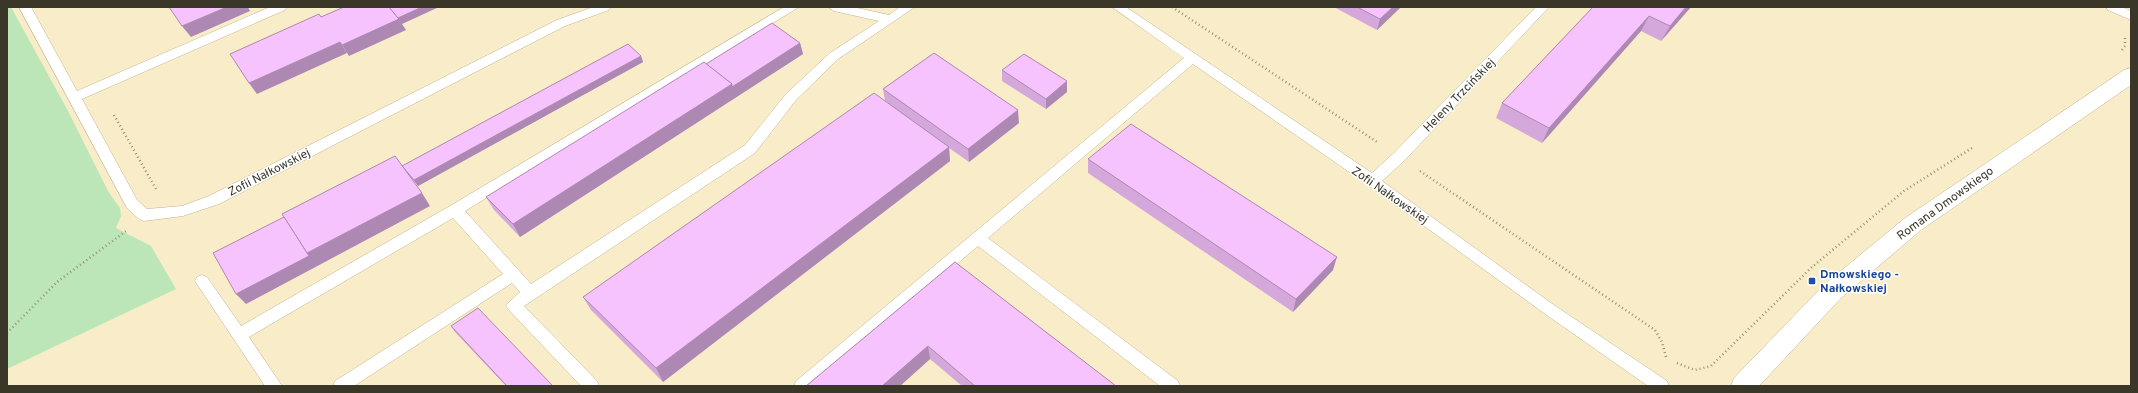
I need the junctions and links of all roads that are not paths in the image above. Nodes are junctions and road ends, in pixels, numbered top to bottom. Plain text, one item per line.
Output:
1 (25, 7) edge
2 (281, 7) edge
3 (605, 7) edge
4 (792, 7) edge
5 (834, 7) edge
6 (910, 7) edge
7 (1118, 7) edge
8 (1543, 7) edge
9 (2112, 7) edge
10 (2131, 16) edge
11 (890, 19) junction
12 (1192, 58) junction
13 (2131, 75) edge
14 (73, 98) junction
15 (1372, 181) junction
16 (455, 210) junction
17 (978, 238) junction
18 (513, 275) junction
19 (202, 281) dead end
20 (530, 293) junction
21 (239, 335) junction
22 (274, 386) edge
23 (340, 386) edge
24 (591, 386) edge
25 (802, 386) edge
26 (1172, 386) edge
27 (1661, 386) edge
28 (1743, 386) edge

1 - 14 lane
2 - 14 lane
3 - 14 lane, Zofii Nałkowskiej
4 - 16 lane
5 - 11 lane
6 - 11 lane
7 - 12 lane, Zofii Nałkowskiej
8 - 15 lane, Heleny Trzcińskiej
9 - 10 lane
11 - 20 lane
12 - 15 lane, Zofii Nałkowskiej
12 - 17 lane
13 - 28 street, Romana Dmowskiego
15 - 27 lane, Zofii Nałkowskiej
16 - 18 lane
16 - 21 lane
17 - 25 lane
17 - 26 lane
18 - 20 lane
18 - 23 lane
19 - 21 lane
20 - 24 lane
21 - 22 lane

